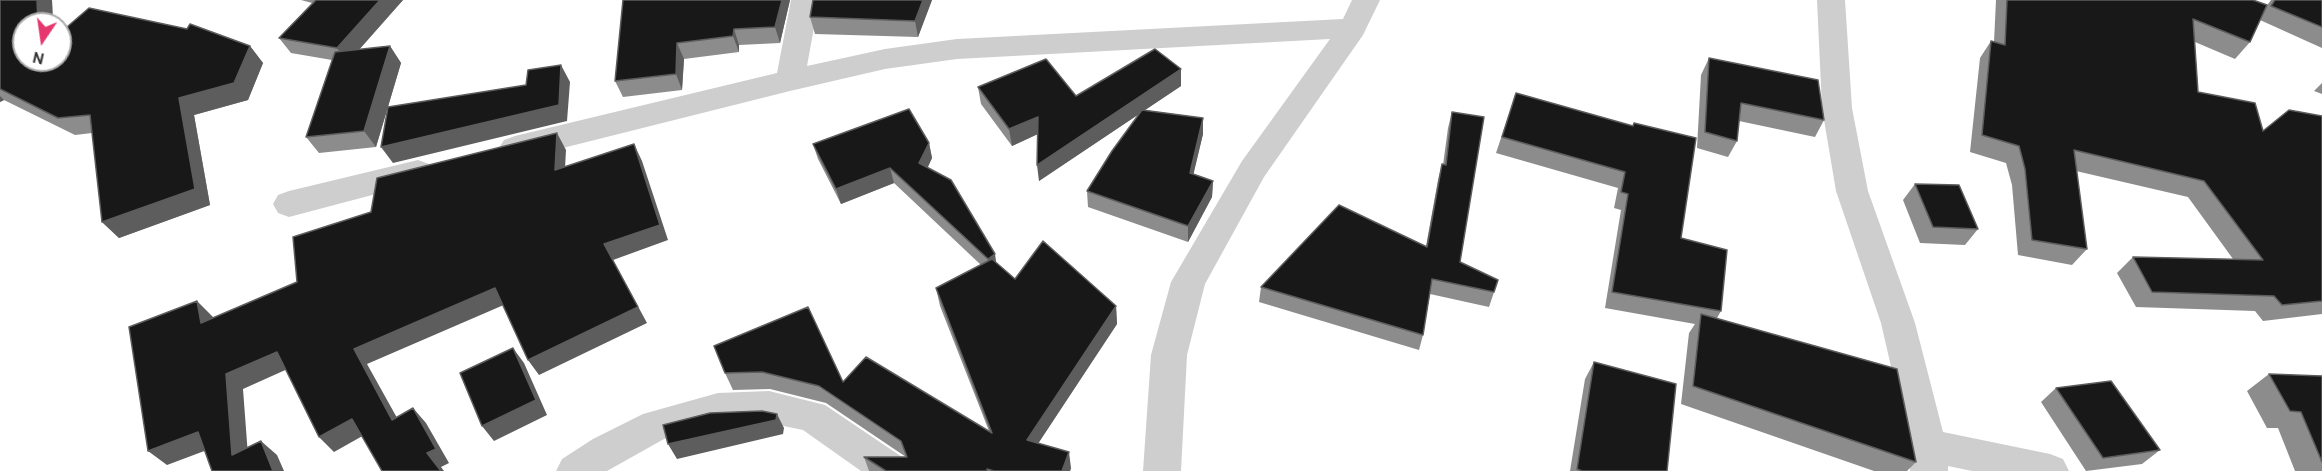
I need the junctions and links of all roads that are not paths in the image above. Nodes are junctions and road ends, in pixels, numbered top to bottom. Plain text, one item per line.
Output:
1 (805, 0) edge
2 (1831, 0) edge
3 (1360, 14) edge
4 (790, 80) junction
5 (487, 155) edge
6 (440, 166) edge
7 (289, 204) dead end
8 (1928, 458) edge
9 (575, 471) edge
10 (892, 471) edge
11 (1162, 471) edge
12 (2050, 471) edge

1 - 4 street
2 - 8 street
3 - 4 street
3 - 11 street
4 - 5 street
6 - 7 street
8 - 12 street
9 - 10 street

